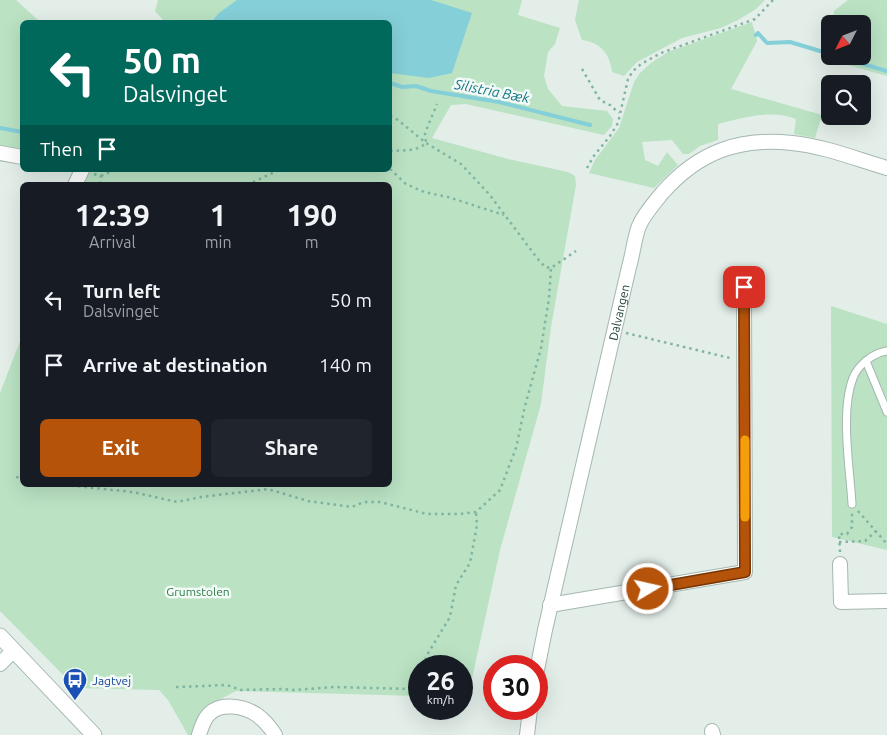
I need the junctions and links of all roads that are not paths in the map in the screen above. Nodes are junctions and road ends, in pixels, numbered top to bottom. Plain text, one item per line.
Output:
1 (0, 152) edge
2 (20, 157) edge
3 (887, 168) edge
4 (744, 287) dead end
5 (887, 350) edge
6 (866, 361) junction
7 (887, 412) edge
8 (852, 504) road end
9 (840, 557) road end
10 (887, 601) edge
11 (550, 605) junction
12 (0, 636) edge
13 (13, 650) junction
14 (540, 655) edge
15 (0, 664) edge
16 (529, 720) edge
17 (94, 735) edge
18 (199, 735) edge
19 (275, 735) edge
20 (527, 735) edge

1 - 2 street
3 - 11 street, Dalvangen
4 - 11 street
5 - 6 lane
6 - 7 lane
6 - 8 lane
9 - 10 street
11 - 14 street, Dalvangen
12 - 13 street
13 - 15 street
13 - 17 street
16 - 20 street
18 - 19 street

